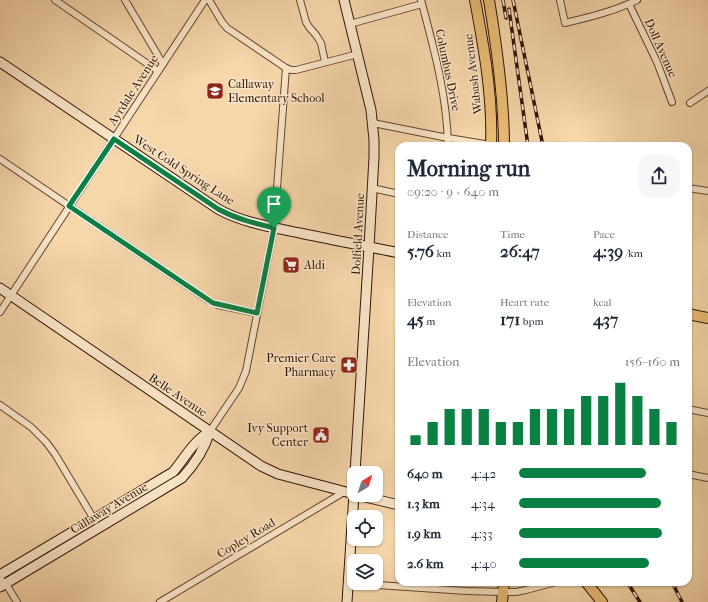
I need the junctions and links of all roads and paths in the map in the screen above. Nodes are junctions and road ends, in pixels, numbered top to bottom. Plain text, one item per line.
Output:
1 (55, 0) edge
2 (125, 0) edge
3 (205, 0) edge
4 (209, 0) edge
5 (300, 0) edge
6 (344, 0) edge
7 (475, 0) edge
8 (489, 0) edge
9 (560, 0) edge
10 (637, 0) edge
11 (421, 2) edge
12 (629, 4) junction
13 (350, 24) junction
14 (358, 54) junction
15 (0, 62) edge
16 (325, 62) junction
17 (163, 64) junction
18 (286, 68) junction
19 (158, 71) junction
20 (708, 91) edge
21 (672, 102) dead end
22 (690, 102) dead end
23 (373, 124) junction
24 (448, 138) junction
25 (114, 139) junction
26 (448, 142) edge
27 (473, 142) edge
28 (491, 142) edge
29 (504, 142) edge
30 (0, 159) edge
31 (372, 188) junction
32 (692, 189) edge
33 (708, 191) edge
34 (395, 193) edge
35 (69, 206) junction
36 (274, 228) junction
37 (369, 247) junction
38 (395, 252) edge
39 (0, 288) edge
40 (11, 296) junction
41 (0, 312) edge
42 (257, 313) junction
43 (692, 315) edge
44 (708, 318) edge
45 (0, 405) edge
46 (692, 410) edge
47 (708, 414) edge
48 (210, 431) junction
49 (355, 466) edge
50 (173, 472) junction
51 (692, 475) edge
52 (182, 478) junction
53 (708, 478) edge
54 (344, 492) junction
55 (347, 493) edge
56 (383, 501) edge
57 (353, 502) edge
58 (395, 504) edge
59 (93, 519) junction
60 (99, 528) junction
61 (350, 554) edge
62 (0, 575) edge
63 (2, 583) edge
64 (383, 586) edge
65 (541, 586) edge
66 (589, 586) edge
67 (348, 590) edge
68 (503, 592) edge
69 (17, 602) edge
70 (160, 602) edge
71 (347, 602) edge
72 (602, 602) edge

1 - 19 street
2 - 17 street
3 - 17 street, Ayrdale Avenue
4 - 18 street
5 - 16 street
6 - 13 street, Dolfield Avenue
7 - 28 main road, Wabash Avenue
8 - 29 main road, Wabash Avenue
9 - 12 street
10 - 12 street
11 - 13 street
11 - 24 street, Columbus Drive
12 - 21 street, Doll Avenue
13 - 14 street, Dolfield Avenue
14 - 16 street
14 - 23 street, Dolfield Avenue
15 - 25 street, West Cold Spring Lane
16 - 18 street
17 - 19 street, Ayrdale Avenue
18 - 36 street, Callaway Avenue
19 - 25 street, Ayrdale Avenue
20 - 22 street
23 - 24 street
23 - 31 street, Dolfield Avenue
24 - 26 street, Columbus Drive
24 - 27 street
25 - 35 street, Ayrdale Avenue
25 - 36 street, West Cold Spring Lane
30 - 35 street
31 - 34 street
31 - 37 street, Dolfield Avenue
32 - 33 street
35 - 40 street, Ayrdale Avenue
35 - 42 street
36 - 37 street, West Cold Spring Lane
36 - 42 street, Callaway Avenue
37 - 38 street, West Cold Spring Lane
37 - 49 street, Dolfield Avenue
39 - 40 street, Belle Avenue
40 - 41 street, Ayrdale Avenue
40 - 48 street, Belle Avenue
42 - 48 street, Callaway Avenue
43 - 44 main road
45 - 59 street
46 - 47 street
48 - 50 street, Callaway Avenue
48 - 52 street, Callaway Avenue
48 - 54 street, Belle Avenue
50 - 52 street
50 - 59 street, Callaway Avenue
51 - 53 street
52 - 60 street, Callaway Avenue
54 - 55 street, Belle Avenue
54 - 70 street, Copley Road
56 - 58 street
57 - 61 street
59 - 60 street
59 - 62 street, Callaway Avenue
60 - 63 street, Callaway Avenue
63 - 69 street
64 - 68 street
65 - 68 street
66 - 72 main road
67 - 71 street

